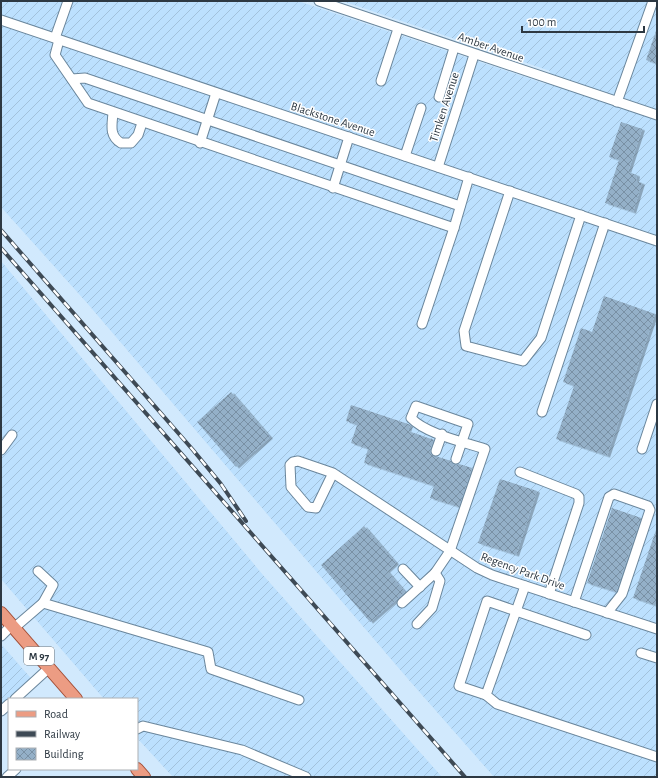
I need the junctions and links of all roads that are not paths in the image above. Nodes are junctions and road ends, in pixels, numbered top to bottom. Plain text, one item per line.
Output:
1 (68, 1) edge
2 (318, 1) edge
3 (654, 2) edge
4 (1, 20) edge
5 (398, 28) junction
6 (57, 39) junction
7 (454, 48) junction
8 (474, 54) junction
9 (72, 79) junction
10 (381, 81) dead end
11 (216, 93) junction
12 (439, 97) dead end
13 (618, 102) junction
14 (421, 108) dead end
15 (113, 112) junction
16 (657, 115) edge
17 (208, 120) junction
18 (142, 123) junction
19 (349, 137) junction
20 (200, 142) junction
21 (405, 156) junction
22 (340, 165) junction
23 (438, 167) junction
24 (470, 177) junction
25 (333, 188) junction
26 (510, 191) junction
27 (460, 206) junction
28 (581, 215) junction
29 (605, 223) junction
30 (454, 228) junction
31 (657, 241) edge
32 (422, 324) dead end
33 (657, 404) edge
34 (542, 412) dead end
35 (442, 434) junction
36 (12, 435) dead end
37 (462, 441) junction
38 (642, 449) dead end
39 (1, 450) edge
40 (436, 451) dead end
41 (456, 459) dead end
42 (520, 472) dead end
43 (333, 473) junction
44 (450, 551) junction
45 (403, 569) dead end
46 (38, 571) dead end
47 (434, 573) junction
48 (524, 586) junction
49 (420, 587) junction
50 (549, 594) junction
51 (574, 602) junction
52 (43, 603) junction
53 (402, 603) dead end
54 (516, 610) junction
55 (1, 612) edge
56 (608, 613) junction
57 (417, 624) dead end
58 (13, 626) junction
59 (657, 630) edge
60 (586, 635) dead end
61 (1, 636) edge
62 (641, 653) dead end
63 (657, 658) edge
64 (49, 668) junction
65 (486, 695) junction
66 (16, 698) edge
67 (75, 698) edge
68 (298, 700) dead end
69 (138, 728) edge
70 (657, 757) edge
71 (15, 770) edge
72 (7, 777) edge
73 (306, 777) edge

1 - 6 street
2 - 5 street, Amber Avenue
3 - 13 street
4 - 6 street, Blackstone Avenue
5 - 7 street, Amber Avenue
5 - 10 street
6 - 9 street
6 - 11 street, Blackstone Avenue
7 - 8 street, Amber Avenue
7 - 12 street
8 - 13 street, Amber Avenue
8 - 23 street, Timken Avenue
9 - 15 street
9 - 17 street
11 - 17 street
11 - 19 street, Blackstone Avenue
13 - 16 street, Amber Avenue
14 - 21 street
15 - 18 street
15 - 18 street
17 - 20 street
17 - 22 street
18 - 20 street
19 - 21 street, Blackstone Avenue
19 - 22 street
20 - 25 street
21 - 23 street, Blackstone Avenue
22 - 25 street
22 - 27 street
23 - 24 street, Blackstone Avenue
24 - 26 street, Blackstone Avenue
24 - 27 street
25 - 30 street
26 - 28 street, Blackstone Avenue
26 - 28 street
27 - 30 street
28 - 29 street, Blackstone Avenue
29 - 31 street, Blackstone Avenue
29 - 34 street
30 - 32 street
33 - 38 street
35 - 37 street
35 - 37 street
35 - 40 street
36 - 39 street
37 - 41 street
37 - 44 street
42 - 50 street
43 - 43 street, Regency Park Drive
43 - 44 street, Regency Park Drive
44 - 47 street
44 - 48 street, Regency Park Drive
45 - 49 street
46 - 52 street
47 - 49 street
47 - 57 street
48 - 50 street, Regency Park Drive
48 - 54 street
49 - 53 street
50 - 51 street, Regency Park Drive
51 - 56 street, Regency Park Drive
51 - 56 street
52 - 58 street
52 - 68 street
54 - 60 street
54 - 65 street
54 - 65 street
55 - 58 main road, M 97
56 - 59 street, Regency Park Drive
58 - 61 street
58 - 64 main road, M 97
62 - 63 street
64 - 66 street
64 - 67 main road, M 97
65 - 70 street
69 - 73 street
71 - 72 street

